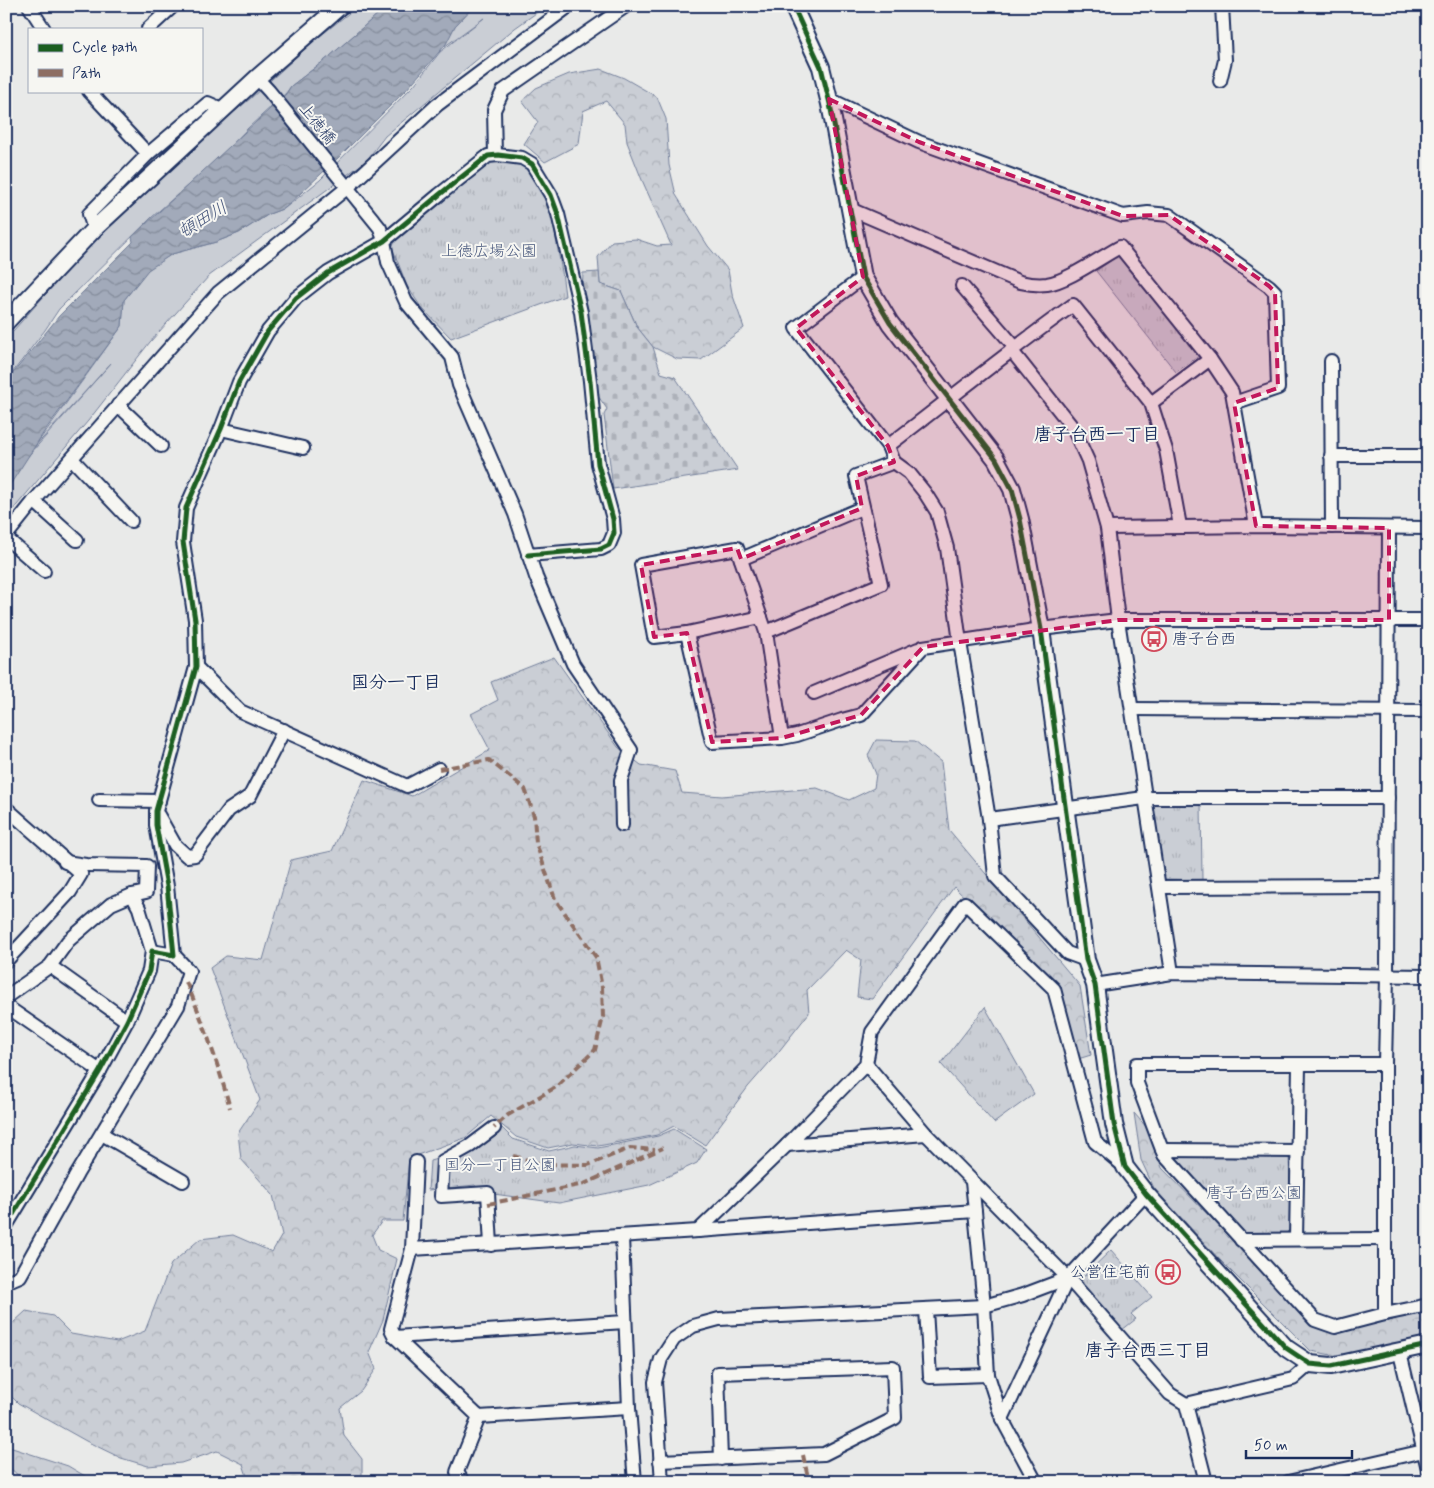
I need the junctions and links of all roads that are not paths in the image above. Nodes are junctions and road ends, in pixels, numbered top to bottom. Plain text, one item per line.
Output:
1 (29, 6) edge
2 (173, 6) edge
3 (340, 6) edge
4 (569, 6) edge
5 (626, 6) edge
6 (793, 6) edge
7 (1222, 6) edge
8 (43, 28) edge
9 (149, 28) edge
10 (257, 78) junction
11 (1220, 81) dead end
12 (90, 92) edge
13 (829, 100) junction
14 (224, 110) junction
15 (148, 154) junction
16 (496, 155) junction
17 (348, 187) junction
18 (850, 210) junction
19 (94, 229) junction
20 (384, 241) junction
21 (863, 276) junction
22 (962, 286) dead end
23 (6, 322) edge
24 (1013, 348) junction
25 (1210, 359) junction
26 (1331, 361) dead end
27 (950, 399) junction
28 (1151, 403) junction
29 (1234, 403) junction
30 (118, 405) junction
31 (221, 429) junction
32 (161, 446) dead end
33 (888, 446) junction
34 (302, 448) dead end
35 (1331, 456) junction
36 (1428, 456) edge
37 (72, 459) junction
38 (894, 462) junction
39 (34, 501) junction
40 (862, 508) junction
41 (131, 521) dead end
42 (1180, 526) junction
43 (1256, 526) junction
44 (1332, 527) junction
45 (1107, 528) junction
46 (1389, 528) junction
47 (1428, 528) edge
48 (6, 537) edge
49 (76, 540) dead end
50 (528, 555) junction
51 (741, 559) junction
52 (44, 571) dead end
53 (761, 617) junction
54 (1118, 620) junction
55 (1389, 620) junction
56 (1428, 620) edge
57 (1041, 629) junction
58 (766, 632) junction
59 (687, 633) junction
60 (960, 642) junction
61 (923, 647) junction
62 (196, 667) junction
63 (814, 692) dead end
64 (1132, 709) junction
65 (1388, 711) junction
66 (1428, 711) edge
67 (284, 730) junction
68 (782, 738) junction
69 (439, 769) dead end
70 (1144, 798) junction
71 (1388, 798) junction
72 (98, 800) dead end
73 (157, 806) junction
74 (6, 808) edge
75 (1067, 809) junction
76 (989, 819) junction
77 (622, 826) dead end
78 (65, 862) junction
79 (1386, 886) junction
80 (1160, 887) junction
81 (132, 895) junction
82 (152, 951) junction
83 (174, 955) junction
84 (1086, 960) junction
85 (6, 961) edge
86 (50, 966) junction
87 (1172, 972) junction
88 (1387, 976) junction
89 (1428, 976) edge
90 (1095, 985) junction
91 (6, 997) edge
92 (6, 1006) edge
93 (127, 1021) junction
94 (866, 1064) junction
95 (1299, 1064) junction
96 (1385, 1064) junction
97 (100, 1071) junction
98 (494, 1128) dead end
99 (102, 1134) junction
100 (926, 1134) junction
101 (787, 1145) junction
102 (1162, 1150) junction
103 (1298, 1151) junction
104 (416, 1162) dead end
105 (1125, 1167) junction
106 (183, 1181) dead end
107 (972, 1182) junction
108 (1146, 1194) junction
109 (975, 1212) junction
110 (6, 1226) edge
111 (698, 1231) junction
112 (622, 1237) junction
113 (1296, 1239) junction
114 (1384, 1239) junction
115 (1241, 1240) junction
116 (491, 1245) junction
117 (412, 1249) junction
118 (1068, 1278) junction
119 (6, 1282) edge
120 (1428, 1305) edge
121 (984, 1306) junction
122 (926, 1309) junction
123 (1385, 1314) junction
124 (625, 1322) junction
125 (395, 1337) junction
126 (1428, 1346) edge
127 (1400, 1352) junction
128 (1310, 1364) junction
129 (988, 1375) junction
130 (1186, 1404) junction
131 (629, 1408) junction
132 (479, 1417) junction
133 (1002, 1419) junction
134 (1426, 1451) edge
135 (721, 1459) junction
136 (660, 1461) junction
137 (1428, 1469) edge
138 (463, 1482) edge
139 (635, 1482) edge
140 (662, 1482) edge
141 (1036, 1482) edge
142 (1206, 1482) edge
143 (1288, 1482) edge

1 - 8 street
2 - 9 street
3 - 10 street
4 - 17 street
5 - 16 street
6 - 13 street
7 - 11 street
10 - 14 street
10 - 17 street, 上徳橋
12 - 15 street
13 - 18 street
13 - 29 street
14 - 15 street
14 - 19 street
15 - 19 street
16 - 20 street
16 - 50 street
17 - 20 street, 上徳橋
17 - 30 street
18 - 21 street
18 - 25 street
19 - 23 street
20 - 31 street
20 - 50 street, 上徳橋
21 - 27 street
21 - 33 street
22 - 24 street
24 - 27 street
24 - 28 street
24 - 45 street
25 - 28 street
25 - 29 street
26 - 35 street
27 - 33 street
27 - 57 street
28 - 42 street
29 - 43 street
30 - 32 street
30 - 37 street
31 - 34 street
31 - 62 street
33 - 38 street
35 - 36 street
35 - 44 street
37 - 39 street
37 - 41 street
38 - 40 street
38 - 60 street
39 - 48 street
39 - 49 street
40 - 51 street
40 - 58 street
42 - 43 street
42 - 45 street
43 - 44 street
44 - 46 street
45 - 54 street
46 - 47 street
46 - 55 street
48 - 52 street
50 - 77 street, 上徳橋
51 - 53 street
51 - 59 street
53 - 58 street
53 - 59 street
54 - 55 street
54 - 57 street
54 - 64 street
55 - 56 street
55 - 65 street
57 - 60 street
57 - 75 street
58 - 68 street
59 - 68 street
60 - 61 street
60 - 76 street
61 - 63 street
61 - 68 street
62 - 67 street
62 - 73 street
64 - 65 street
64 - 70 street
65 - 66 street
65 - 71 street
67 - 69 street
67 - 73 street
70 - 71 street
70 - 75 street
70 - 80 street
71 - 79 street
72 - 73 street
73 - 83 street
74 - 78 street
75 - 76 street
75 - 84 street
76 - 84 street
78 - 81 street
78 - 85 street
79 - 80 street
79 - 88 street
80 - 87 street
81 - 82 street
81 - 86 street
82 - 83 street
82 - 93 street
83 - 99 street
84 - 90 street
86 - 91 street
86 - 93 street
87 - 88 street
87 - 90 street
88 - 89 street
88 - 96 street
90 - 105 street
92 - 97 street
93 - 97 street
94 - 100 street
94 - 101 street
94 - 105 street
95 - 96 street
95 - 102 street
95 - 103 street
96 - 114 street
97 - 110 street
98 - 116 street
99 - 106 street
99 - 119 street
100 - 101 street
100 - 107 street
101 - 111 street
102 - 103 street
102 - 115 street
103 - 113 street
104 - 117 street
105 - 108 street
107 - 109 street
107 - 118 street
108 - 118 street
108 - 128 street
109 - 111 street
109 - 121 street
111 - 112 street
112 - 116 street
112 - 124 street
113 - 114 street
113 - 115 street
114 - 123 street
115 - 123 street
116 - 117 street
117 - 125 street
118 - 121 street
118 - 130 street
118 - 133 street
120 - 123 street
121 - 122 street
121 - 129 street
122 - 129 street
122 - 136 street
124 - 125 street
124 - 131 street
125 - 132 street
126 - 127 street
127 - 128 street
127 - 134 street
128 - 130 street
129 - 133 street
130 - 142 street
131 - 132 street
131 - 139 street
132 - 138 street
133 - 141 street
134 - 137 street
134 - 143 street
135 - 135 street
135 - 136 street
136 - 140 street

